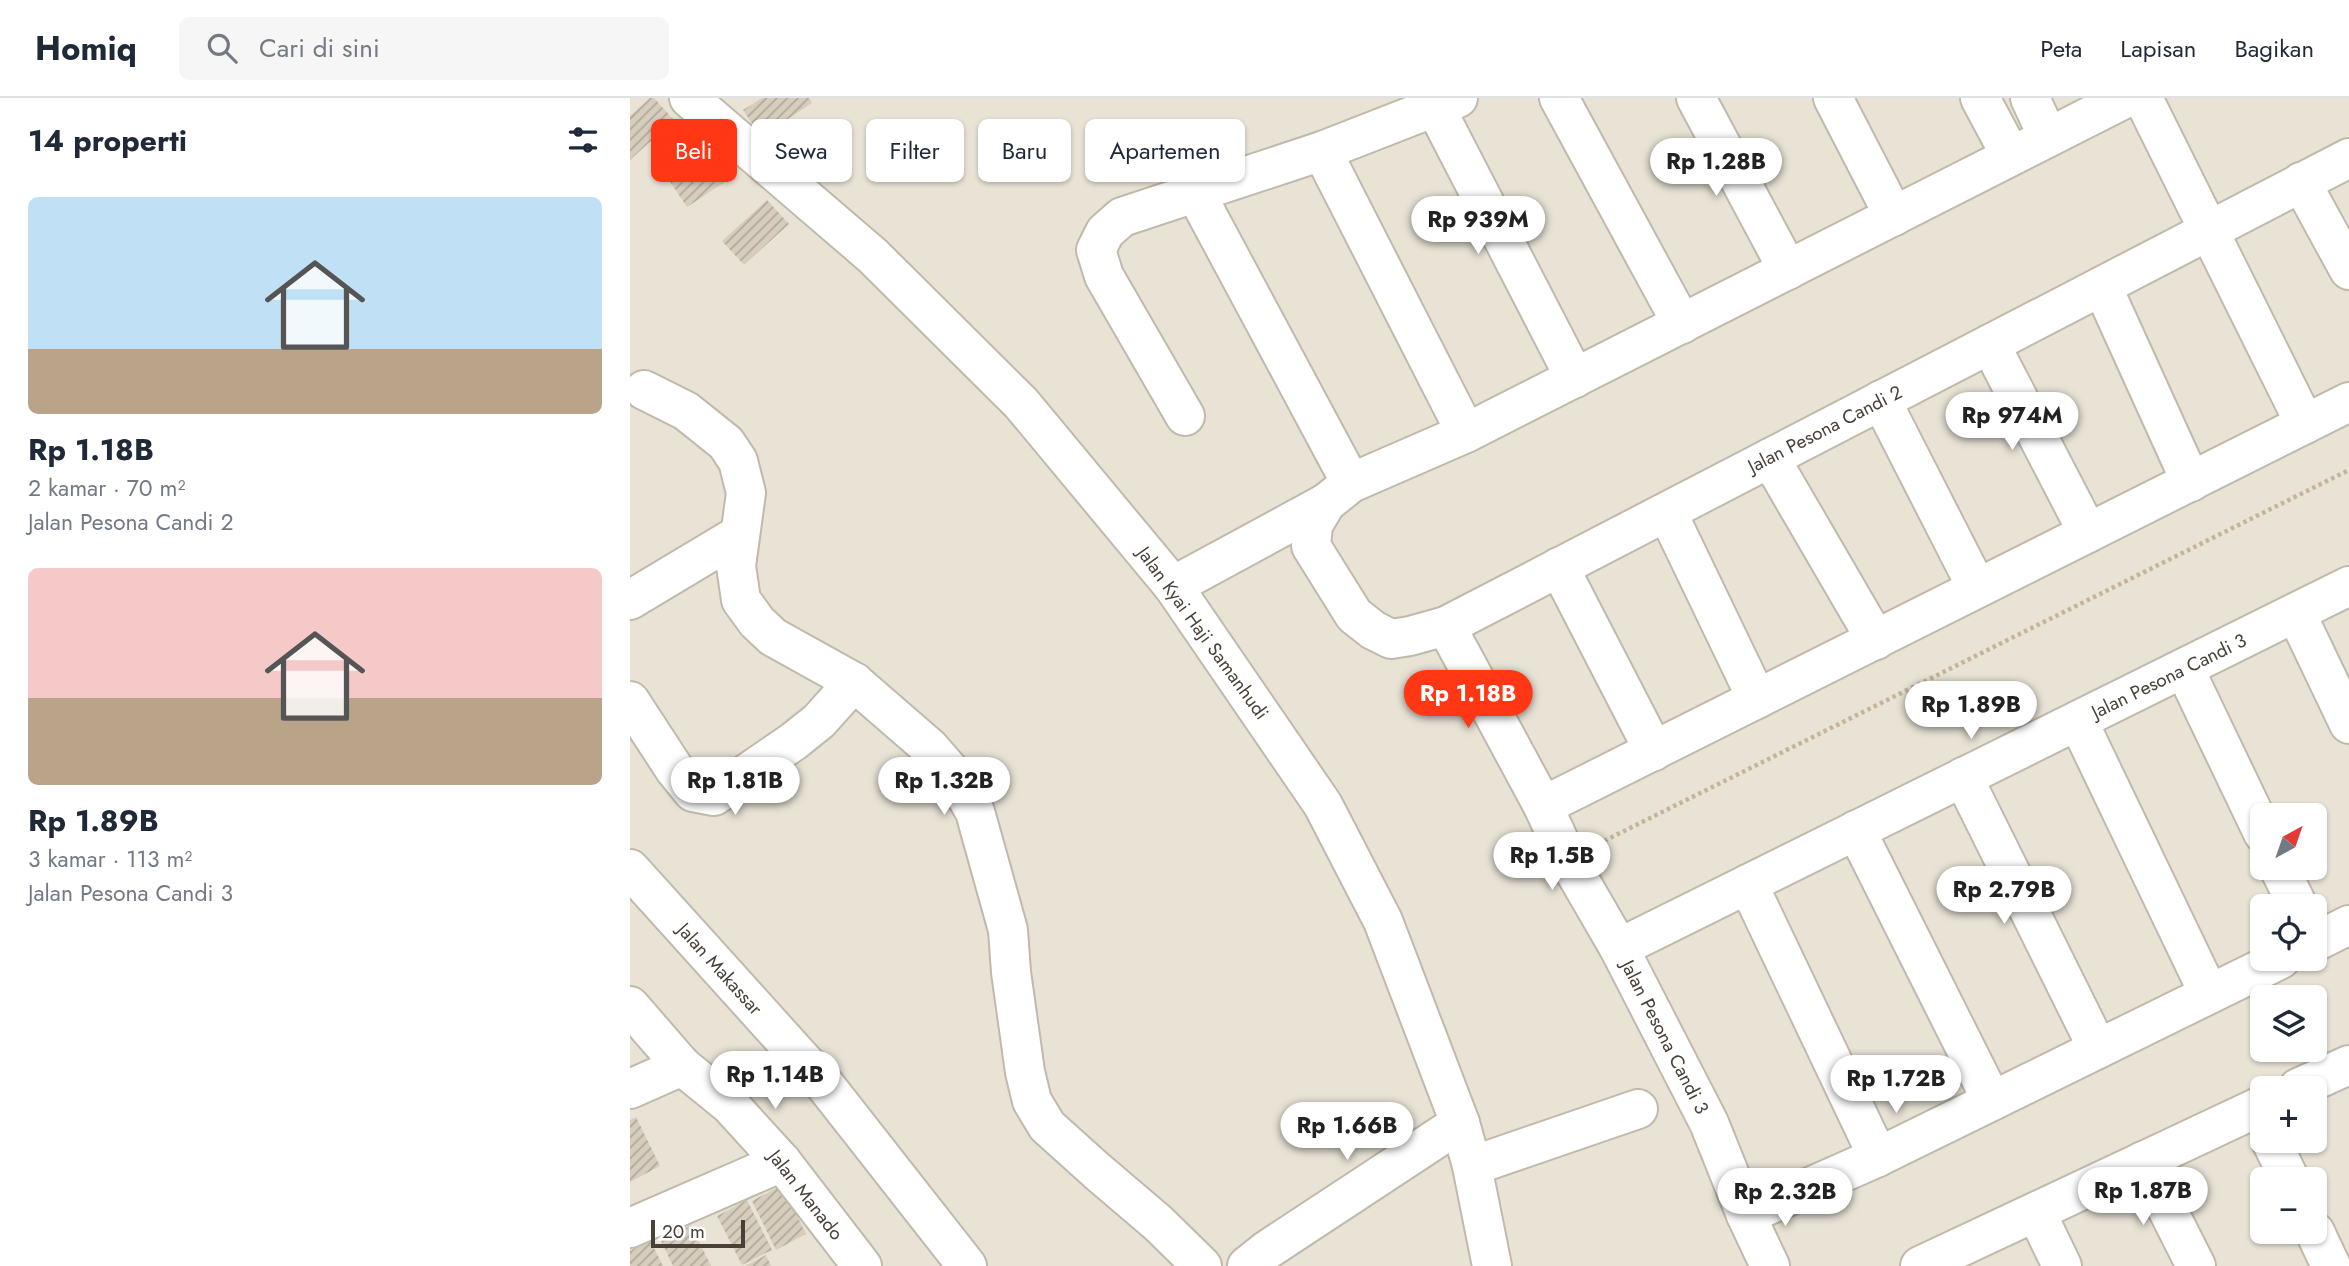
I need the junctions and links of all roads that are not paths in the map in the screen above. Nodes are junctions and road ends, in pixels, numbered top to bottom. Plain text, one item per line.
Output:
1 (689, 98) edge
2 (1559, 98) edge
3 (1696, 98) edge
4 (1833, 98) edge
5 (1980, 98) edge
6 (2030, 98) edge
7 (2120, 100) edge
8 (1446, 102) edge
9 (2048, 137) junction
10 (1322, 151) junction
11 (2011, 156) junction
12 (2349, 158) edge
13 (2301, 182) junction
14 (1195, 192) junction
15 (1894, 216) junction
16 (2208, 231) junction
17 (1788, 270) junction
18 (2349, 270) edge
19 (2102, 286) junction
20 (1682, 324) junction
21 (1990, 344) junction
22 (1575, 378) junction
23 (644, 390) dead end
24 (1881, 400) junction
25 (2349, 402) edge
26 (1185, 416) dead end
27 (2305, 424) junction
28 (1466, 433) junction
29 (1770, 458) junction
30 (2191, 482) junction
31 (1338, 493) junction
32 (1667, 512) junction
33 (2088, 533) junction
34 (740, 534) junction
35 (1559, 568) junction
36 (1173, 586) junction
37 (2349, 586) edge
38 (1977, 588) junction
39 (630, 600) edge
40 (2296, 613) junction
41 (1446, 626) junction
42 (1876, 640) junction
43 (2185, 668) junction
44 (854, 682) junction
45 (1757, 699) junction
46 (630, 701) edge
47 (2078, 720) junction
48 (2349, 724) edge
49 (1654, 751) junction
50 (1963, 778) junction
51 (1543, 806) junction
52 (2250, 806) edge
53 (1856, 830) junction
54 (630, 869) edge
55 (1748, 884) junction
56 (2349, 925) edge
57 (2327, 936) edge
58 (1619, 948) junction
59 (2257, 971) edge
60 (2209, 995) junction
61 (630, 1006) edge
62 (2098, 1049) junction
63 (2349, 1065) edge
64 (682, 1066) junction
65 (2325, 1076) edge
66 (630, 1089) edge
67 (1992, 1101) junction
68 (1638, 1109) dead end
69 (1460, 1123) junction
70 (2250, 1124) edge
71 (1878, 1157) junction
72 (2143, 1161) junction
73 (782, 1162) junction
74 (1472, 1166) junction
75 (2036, 1212) junction
76 (1746, 1214) junction
77 (630, 1228) edge
78 (2321, 1244) edge
79 (1257, 1258) edge
80 (1924, 1265) edge
81 (862, 1266) edge
82 (967, 1266) edge
83 (1202, 1266) edge
84 (1492, 1266) edge
85 (1770, 1266) edge
86 (2062, 1266) edge
87 (2196, 1266) edge
88 (2331, 1266) edge

1 - 36 street, Jalan Kyai Haji Samanhudi
2 - 20 street
3 - 17 street
4 - 15 street
5 - 11 street
6 - 9 street
7 - 9 street
7 - 16 street
8 - 10 street
8 - 22 street
9 - 11 street
10 - 14 street
10 - 28 street
11 - 15 street
12 - 13 street, Jalan Pesona Candi 2
13 - 16 street, Jalan Pesona Candi 2
13 - 18 street
14 - 26 street
14 - 31 street
15 - 17 street
16 - 19 street, Jalan Pesona Candi 2
16 - 27 street
17 - 20 street
19 - 21 street, Jalan Pesona Candi 2
19 - 30 street
20 - 22 street
21 - 24 street, Jalan Pesona Candi 2
21 - 33 street
22 - 28 street
23 - 34 street
24 - 29 street, Jalan Pesona Candi 2
24 - 38 street
25 - 27 street
27 - 30 street
28 - 31 street
29 - 32 street, Jalan Pesona Candi 2
29 - 42 street
30 - 33 street
31 - 36 street
31 - 41 street, Jalan Pesona Candi 2
32 - 35 street, Jalan Pesona Candi 2
32 - 45 street
33 - 38 street
34 - 39 street
34 - 44 street
35 - 41 street, Jalan Pesona Candi 2
35 - 49 street
36 - 69 street, Jalan Kyai Haji Samanhudi
37 - 40 street, Jalan Pesona Candi 3
38 - 42 street
40 - 43 street, Jalan Pesona Candi 3
40 - 48 street
41 - 51 street
42 - 45 street
43 - 47 street, Jalan Pesona Candi 3
43 - 52 street
44 - 46 street
44 - 83 street
45 - 49 street
47 - 50 street, Jalan Pesona Candi 3
47 - 60 street
49 - 51 street
50 - 53 street, Jalan Pesona Candi 3
50 - 62 street
51 - 58 street
53 - 55 street, Jalan Pesona Candi 3
53 - 67 street
54 - 82 street, Jalan Makassar
55 - 58 street, Jalan Pesona Candi 3
55 - 71 street
56 - 57 street
58 - 76 street, Jalan Pesona Candi 3
59 - 60 street
60 - 62 street
61 - 64 street, Jalan Manado
62 - 67 street
63 - 65 street
64 - 66 street
64 - 73 street, Jalan Manado
67 - 71 street
68 - 74 street
69 - 74 street, Jalan Kyai Haji Samanhudi
69 - 79 street
70 - 72 street
71 - 76 street
72 - 75 street
72 - 87 street
73 - 77 street
73 - 81 street, Jalan Manado
74 - 84 street, Jalan Kyai Haji Samanhudi
75 - 80 street
75 - 86 street
76 - 85 street, Jalan Pesona Candi 3
78 - 88 street

